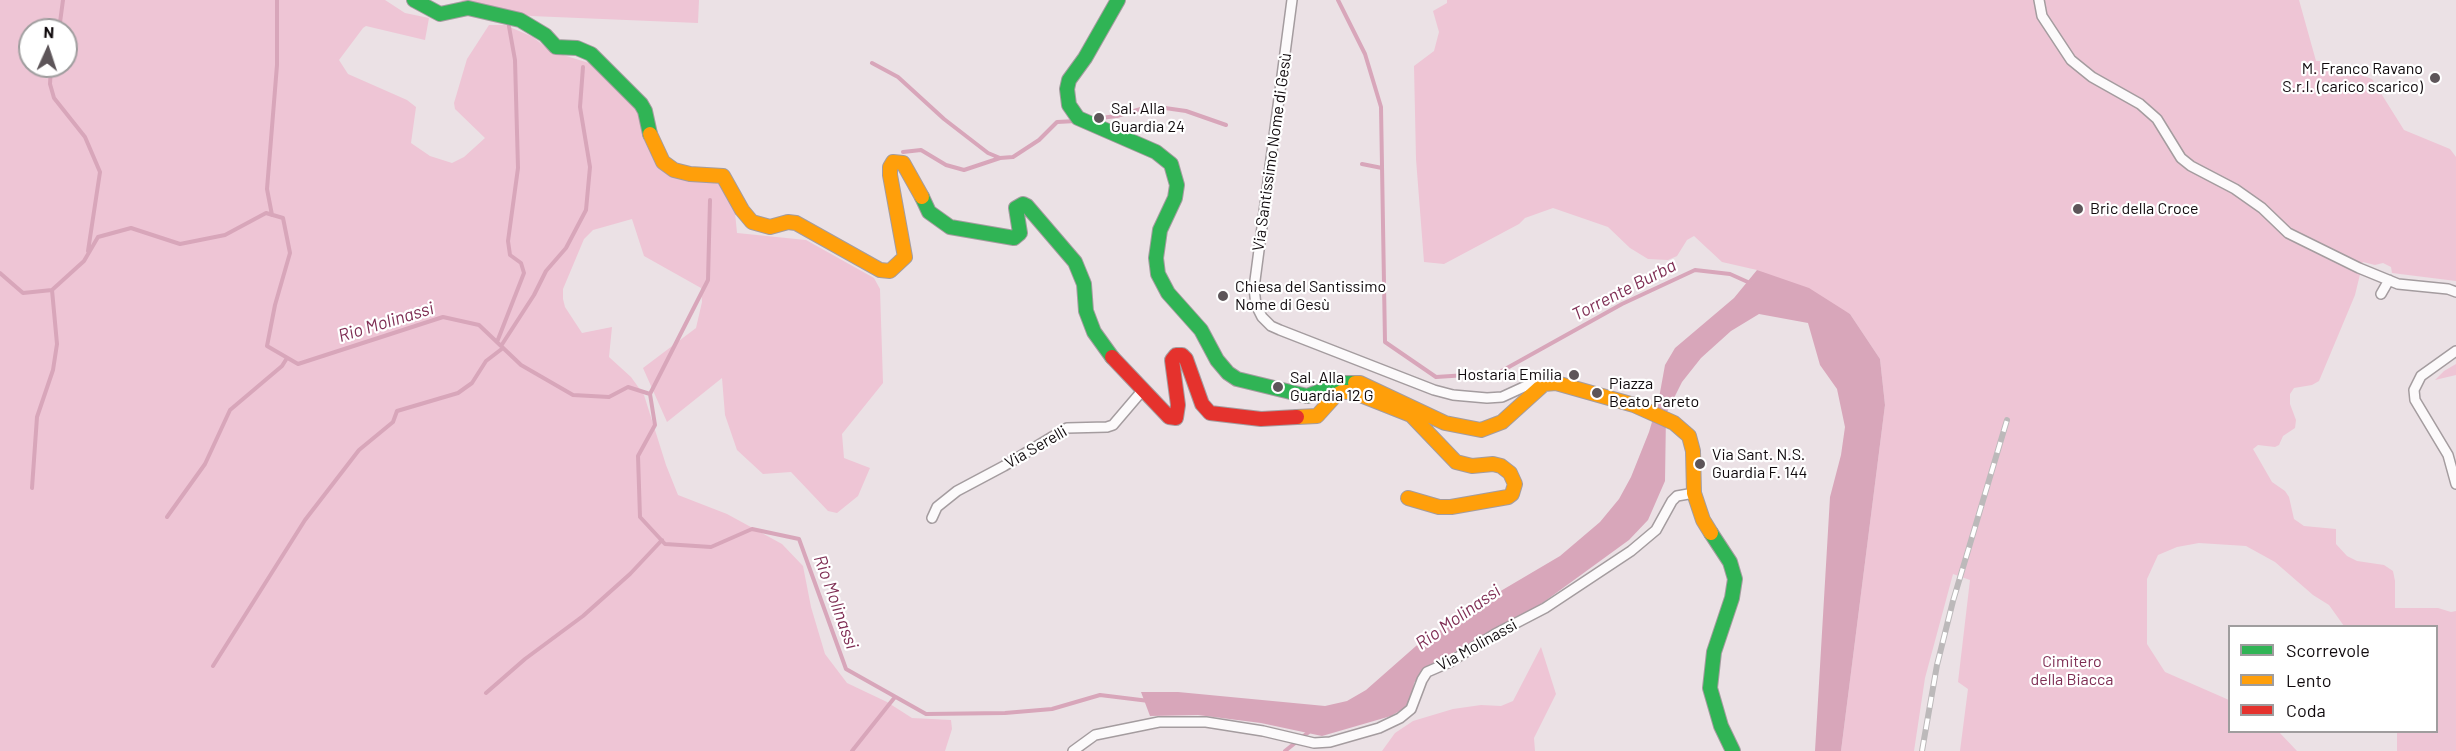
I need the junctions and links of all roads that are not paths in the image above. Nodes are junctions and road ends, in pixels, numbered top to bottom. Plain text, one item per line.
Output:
1 (414, 0) edge
2 (1118, 0) edge
3 (1292, 0) edge
4 (2039, 0) edge
5 (2389, 280) junction
6 (2456, 292) edge
7 (2381, 294) dead end
8 (2456, 351) edge
9 (1550, 382) junction
10 (1142, 391) junction
11 (1413, 412) junction
12 (2456, 484) edge
13 (1694, 493) junction
14 (1408, 498) dead end
15 (932, 518) dead end
16 (1073, 751) edge
17 (1733, 751) edge

1 - 10 street
2 - 11 street
3 - 9 street, Via Santissimo Nome di Gesù
4 - 5 street
5 - 6 street
5 - 7 street
8 - 12 street
9 - 11 street
9 - 13 street
10 - 11 street
10 - 15 street, Via Serelli
11 - 14 street
13 - 16 street, Via Molinassi
13 - 17 street

